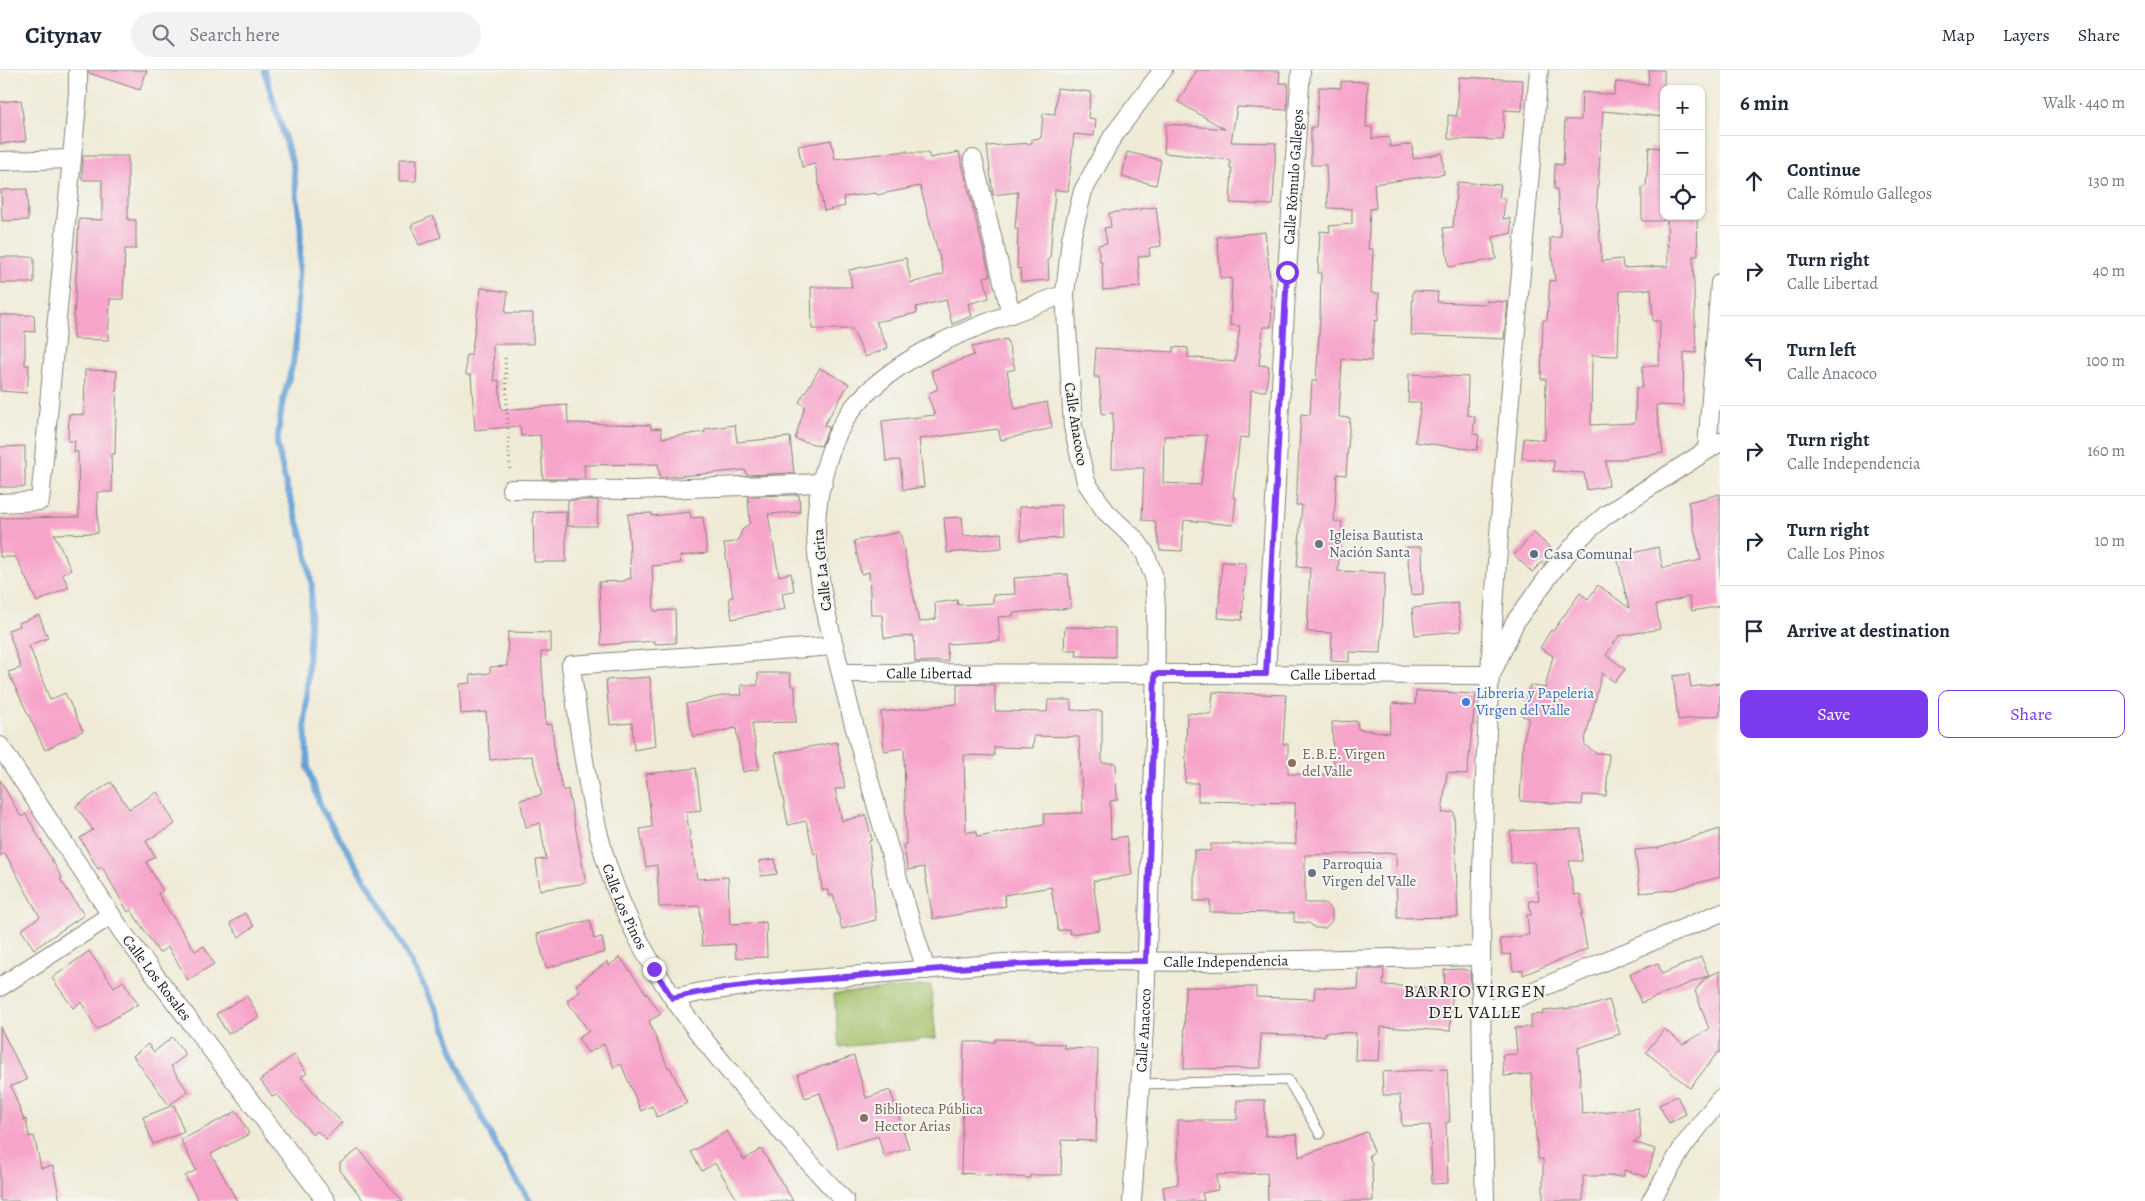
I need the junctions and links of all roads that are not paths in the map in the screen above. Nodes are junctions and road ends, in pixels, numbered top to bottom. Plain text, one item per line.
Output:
1 (78, 70) edge
2 (1163, 70) edge
3 (1301, 70) edge
4 (1539, 70) edge
5 (72, 159) junction
6 (973, 159) dead end
7 (0, 161) edge
8 (1720, 284) edge
9 (1065, 294) junction
10 (1011, 314) junction
11 (1713, 446) edge
12 (823, 483) junction
13 (510, 489) road end
14 (0, 503) edge
15 (834, 646) junction
16 (841, 673) junction
17 (1155, 674) junction
18 (1266, 674) junction
19 (1491, 675) junction
20 (0, 746) edge
21 (1720, 913) edge
22 (111, 915) junction
23 (1481, 956) junction
24 (1146, 961) junction
25 (926, 970) junction
26 (0, 987) edge
27 (672, 998) junction
28 (1482, 1013) junction
29 (1140, 1084) junction
30 (1720, 1099) edge
31 (1320, 1134) dead end
32 (326, 1201) edge
33 (845, 1201) edge
34 (1132, 1201) edge
35 (1485, 1201) edge
36 (1651, 1201) edge

1 - 5 street
2 - 9 street, Calle Anacoco
3 - 18 street, Calle Rómulo Gallegos
4 - 19 street
5 - 7 street
5 - 14 street
6 - 10 street
8 - 11 street
9 - 10 street, Calle La Grita
9 - 17 street, Calle Anacoco
10 - 12 street, Calle La Grita
11 - 19 street
12 - 13 street
12 - 15 street, Calle La Grita
15 - 16 street, Calle La Grita
15 - 27 street, Calle Los Pinos
16 - 17 street, Calle Libertad
16 - 25 street, Calle La Grita
17 - 18 street, Calle Libertad
17 - 24 street, Calle Anacoco
18 - 19 street, Calle Libertad
19 - 23 street
20 - 22 street, Calle Los Rosales
21 - 28 street
22 - 26 street
22 - 32 street, Calle Los Rosales
23 - 24 street, Calle Independencia
23 - 28 street
24 - 25 street, Calle Independencia
24 - 29 street, Calle Anacoco
25 - 27 street, Calle Independencia
27 - 33 street, Calle Los Pinos
28 - 35 street
29 - 31 lane
29 - 34 street, Calle Anacoco
30 - 36 street

